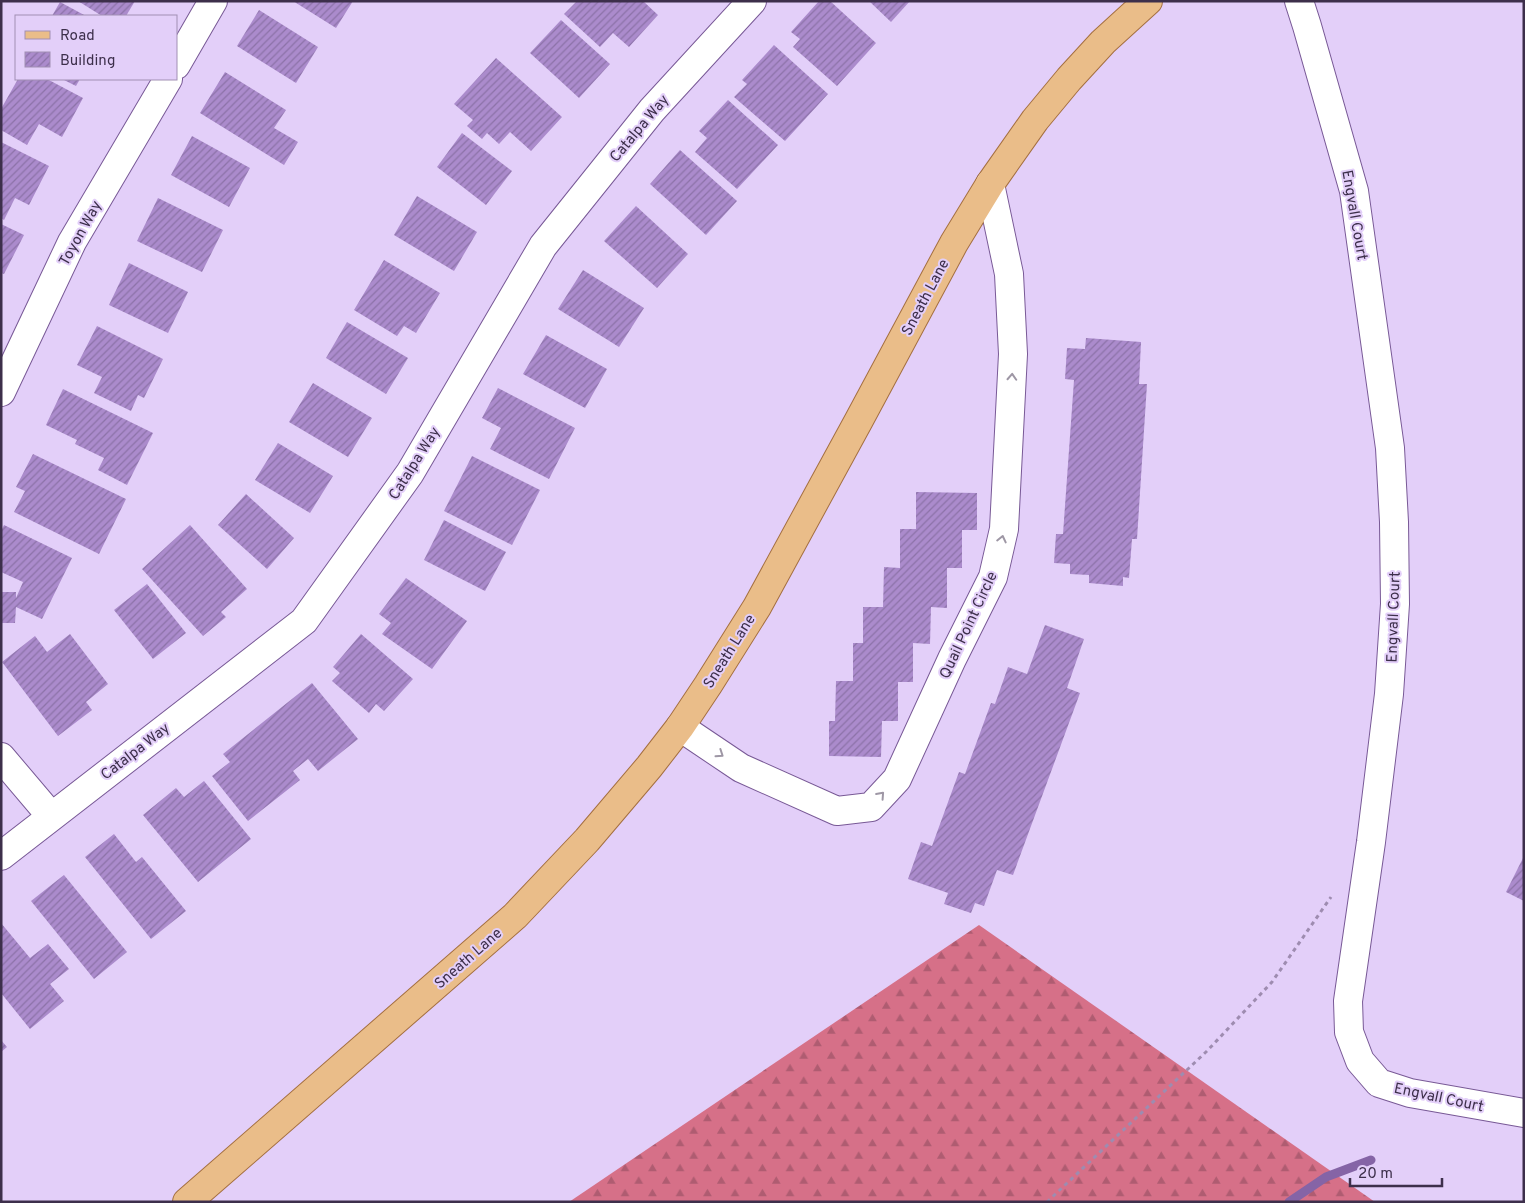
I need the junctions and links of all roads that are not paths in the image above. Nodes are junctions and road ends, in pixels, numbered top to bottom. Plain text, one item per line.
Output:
1 (213, 1) edge
2 (752, 1) edge
3 (1148, 1) edge
4 (1299, 1) edge
5 (178, 62) edge
6 (167, 80) edge
7 (990, 184) junction
8 (1, 392) edge
9 (680, 727) junction
10 (1, 757) edge
11 (51, 816) junction
12 (1, 856) edge
13 (1524, 1113) edge
14 (187, 1202) edge

1 - 5 street
2 - 11 street, Catalpa Way
3 - 7 main road, Sneath Lane
4 - 13 street, Engvall Court
6 - 8 street, Toyon Way
7 - 9 main road, Sneath Lane
9 -> 7 street, Quail Point Circle
9 - 14 main road, Sneath Lane
10 - 11 street
11 - 12 street, Catalpa Way

